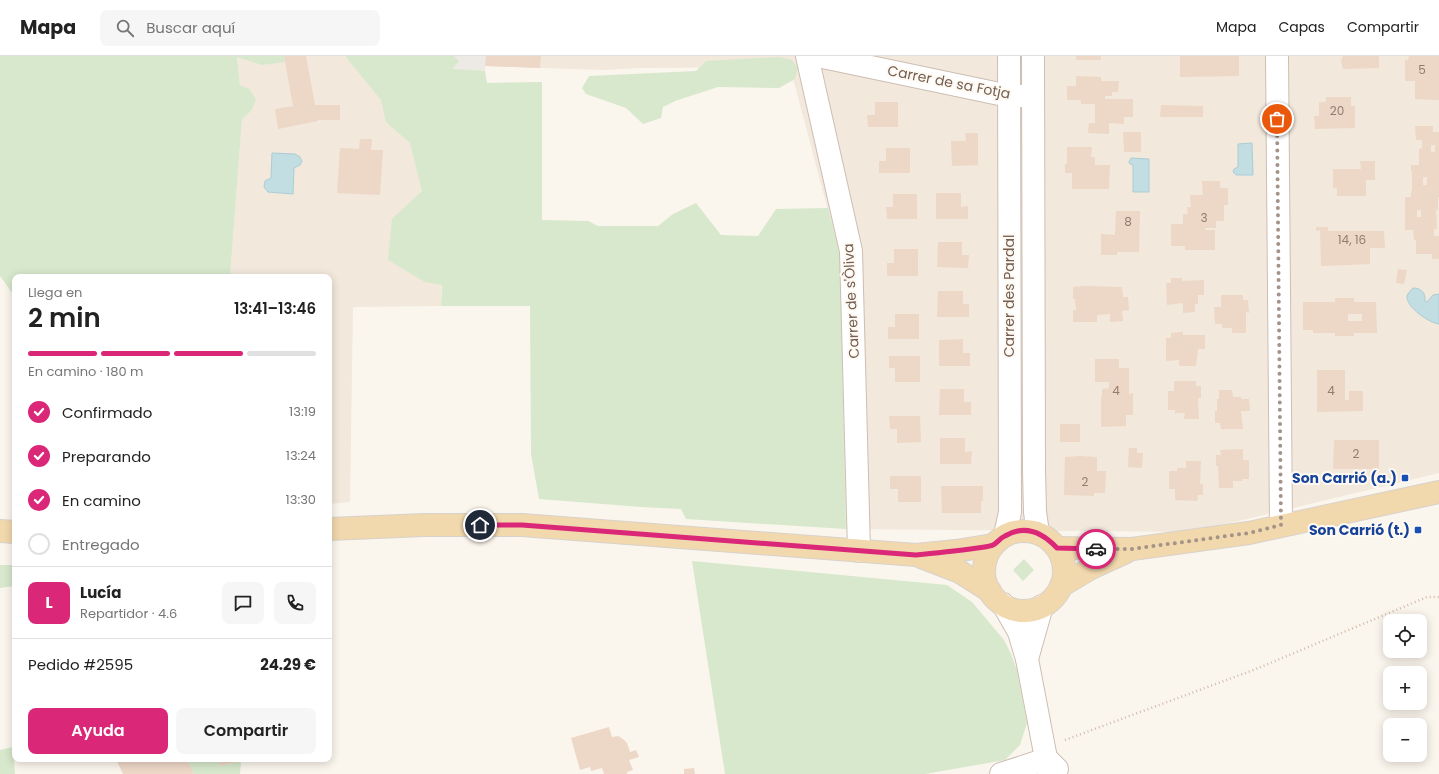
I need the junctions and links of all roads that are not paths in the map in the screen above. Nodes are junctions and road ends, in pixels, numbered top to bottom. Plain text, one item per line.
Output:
1 (807, 56) edge
2 (818, 56) edge
3 (1009, 56) edge
4 (1034, 56) edge
5 (1277, 56) edge
6 (1009, 96) junction
7 (1034, 96) junction
8 (1439, 492) edge
9 (1281, 525) junction
10 (332, 530) edge
11 (0, 531) edge
12 (12, 532) edge
13 (1038, 533) junction
14 (999, 540) junction
15 (1057, 548) junction
16 (1132, 549) junction
17 (859, 551) junction
18 (916, 555) junction
19 (1061, 586) junction
20 (996, 598) junction
21 (1042, 606) junction
22 (1027, 659) junction
23 (1047, 760) edge
24 (1001, 774) edge
25 (1062, 774) edge

1 - 17 street, Carrer de s'Òliva
2 - 6 street, Carrer de sa Fotja
3 - 6 street, Carrer des Pardal
4 - 7 street, Carrer des Pardal
5 - 9 street
6 - 7 street, Carrer de sa Fotja
6 - 14 street, Carrer des Pardal
7 - 13 street, Carrer des Pardal
8 - 9 main road
9 - 16 main road
10 - 17 main road
11 - 12 main road
13 - 14 main road
13 - 15 main road
14 - 18 main road
14 - 20 main road
15 - 16 main road
15 - 19 main road
16 - 19 main road
17 - 18 main road
18 - 20 main road
19 - 21 main road
20 - 21 main road
20 - 22 street
21 - 22 street
22 - 23 street
23 - 24 street
23 - 25 street

